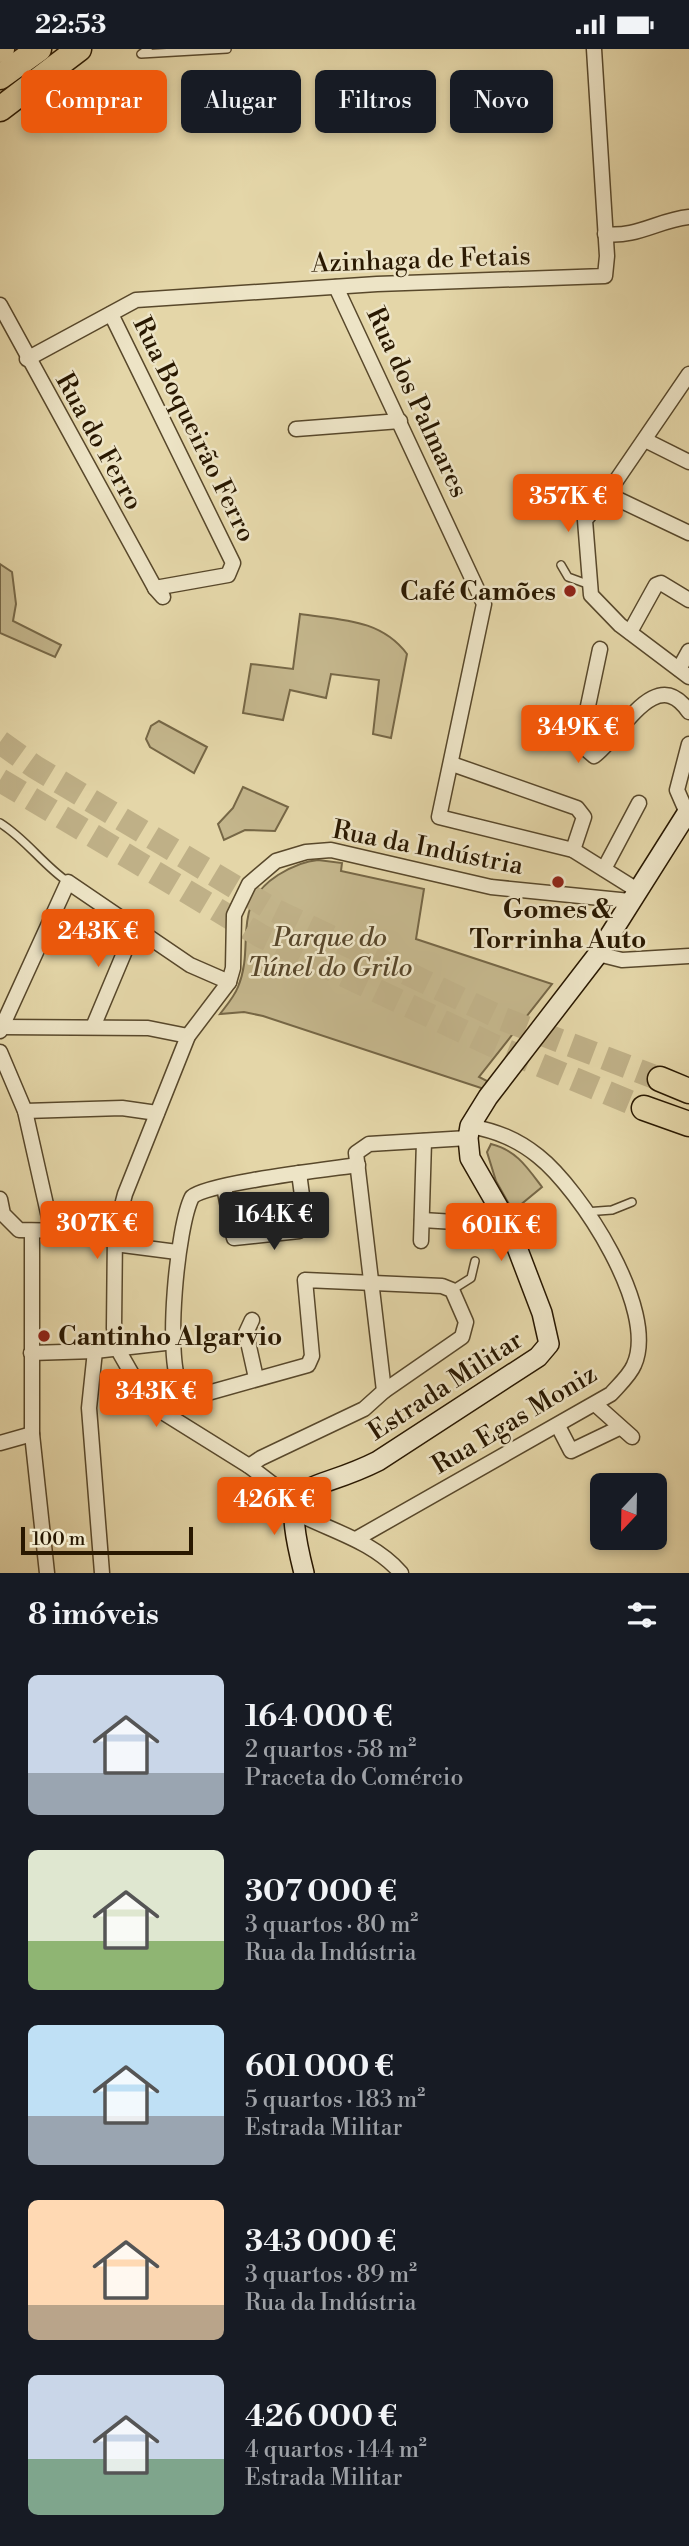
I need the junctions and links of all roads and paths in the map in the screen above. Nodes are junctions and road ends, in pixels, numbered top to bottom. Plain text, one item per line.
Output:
1 (39, 49) edge
2 (79, 49) edge
3 (148, 49) edge
4 (227, 49) edge
5 (594, 49) edge
6 (0, 77) edge
7 (0, 109) edge
8 (689, 217) edge
9 (606, 234) junction
10 (337, 286) junction
11 (0, 305) edge
12 (111, 314) junction
13 (27, 359) junction
14 (686, 383) edge
15 (400, 421) junction
16 (296, 429) dead end
17 (645, 440) junction
18 (689, 462) edge
19 (607, 494) junction
20 (689, 533) edge
21 (561, 565) dead end
22 (590, 585) junction
23 (159, 592) joint
24 (689, 600) edge
25 (630, 632) junction
26 (600, 649) dead end
27 (689, 651) edge
28 (684, 673) edge
29 (689, 712) edge
30 (689, 744) edge
31 (452, 764) junction
32 (639, 803) dead end
33 (688, 811) edge
34 (0, 823) edge
35 (573, 850) junction
36 (604, 869) junction
37 (68, 882) junction
38 (634, 896) junction
39 (135, 927) junction
40 (598, 954) junction
41 (689, 956) edge
42 (229, 982) junction
43 (93, 1027) junction
44 (0, 1029) edge
45 (188, 1036) junction
46 (0, 1052) edge
47 (644, 1108) tunnel mouth
48 (25, 1111) junction
49 (157, 1114) junction
50 (685, 1125) edge
51 (469, 1132) junction
52 (424, 1141) junction
53 (358, 1165) junction
54 (299, 1173) junction
55 (224, 1187) junction
56 (0, 1199) edge
57 (632, 1202) dead end
58 (585, 1212) junction
59 (422, 1220) junction
60 (455, 1222) dead end
61 (32, 1231) junction
62 (52, 1231) junction
63 (115, 1238) junction
64 (421, 1241) dead end
65 (177, 1252) junction
66 (475, 1261) dead end
67 (372, 1281) junction
68 (452, 1290) junction
69 (252, 1320) dead end
70 (174, 1342) junction
71 (117, 1347) junction
72 (95, 1352) junction
73 (31, 1353) junction
74 (256, 1378) junction
75 (384, 1391) junction
76 (595, 1404) junction
77 (558, 1426) junction
78 (619, 1428) junction
79 (33, 1434) junction
80 (632, 1437) dead end
81 (0, 1443) edge
82 (249, 1467) junction
83 (294, 1506) junction
84 (356, 1539) junction
85 (47, 1573) edge
86 (102, 1573) edge
87 (304, 1573) edge
88 (401, 1573) edge

1 - 6 highway
2 - 7 highway
3 - 4 lane
5 - 9 street, Azinhaga de Fetais
8 - 9 street
9 - 10 street, Azinhaga de Fetais
10 - 12 street, Azinhaga de Fetais
10 - 15 street, Rua dos Palmares
11 - 13 street, Rua do Ferro
12 - 13 street, Azinhaga de Fetais
12 - 23 street, Rua Boqueirão Ferro
13 - 23 street, Rua do Ferro
14 - 17 street
15 - 16 street
15 - 31 street, Rua dos Palmares
17 - 18 street
17 - 19 street
19 - 20 street
19 - 22 street
21 - 22 lane
22 - 25 street
24 - 25 street
25 - 28 street
26 - 29 street
27 - 28 street
30 - 33 street
31 - 35 street
31 - 35 street, Rua dos Palmares
32 - 36 street
33 - 38 street
34 - 37 lane
35 - 36 street, Rua dos Palmares
36 - 38 street, Rua dos Palmares
37 - 39 street
37 - 44 street
38 - 40 street
38 - 42 street, Rua da Indústria
39 - 42 street
39 - 43 street
40 - 41 street
40 - 51 street
42 - 45 street, Rua da Indústria
43 - 44 street
43 - 45 street
45 - 49 street, Rua da Indústria
46 - 48 street
47 - 50 highway
48 - 49 street
48 - 62 street
49 - 63 street, Rua da Indústria
51 - 52 street
51 - 58 street, Rua Egas Moniz
51 - 83 street, Estrada Militar
52 - 53 street
52 - 59 street
53 - 54 street
53 - 67 street
54 - 55 street
54 - 55 street
55 - 65 street
56 - 61 street
57 - 58 lane
58 - 76 street, Rua Egas Moniz
59 - 60 street
59 - 64 street
61 - 62 street
61 - 73 street
62 - 63 street
63 - 65 street
63 - 71 street, Rua da Indústria
65 - 70 street
66 - 68 lane
67 - 68 street
67 - 74 street
67 - 75 street
68 - 75 street
69 - 74 street
70 - 71 street
70 - 74 street
71 - 72 street
71 - 82 street, Rua da Indústria
72 - 73 street
72 - 86 street
73 - 79 street
75 - 82 street
76 - 77 street, Rua Egas Moniz
76 - 78 street
77 - 78 street
77 - 84 street, Rua Egas Moniz
78 - 80 street
79 - 81 street
79 - 85 street
82 - 83 street, Rua da Indústria
83 - 84 street, Rua da Indústria
83 - 87 street
84 - 88 street, Rua da Indústria

